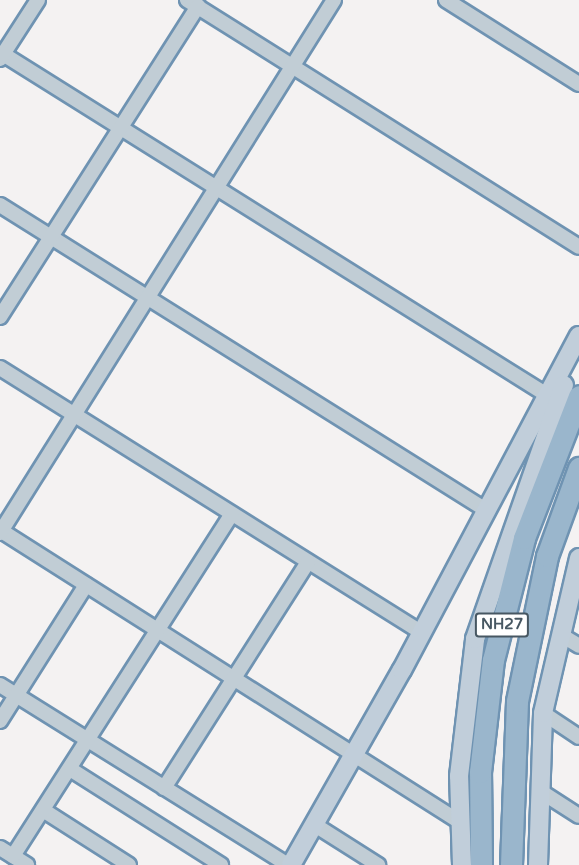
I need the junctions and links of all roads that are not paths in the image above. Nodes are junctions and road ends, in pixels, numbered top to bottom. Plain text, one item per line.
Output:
1 (38, 0) edge
2 (334, 0) edge
3 (446, 0) edge
4 (193, 3) edge
5 (2, 57) edge
6 (292, 65) junction
7 (579, 84) edge
8 (122, 128) junction
9 (212, 189) junction
10 (0, 205) edge
11 (51, 238) junction
12 (579, 247) edge
13 (148, 297) junction
14 (0, 317) edge
15 (579, 336) edge
16 (579, 350) edge
17 (0, 369) edge
18 (548, 395) junction
19 (579, 396) edge
20 (74, 415) junction
21 (579, 468) edge
22 (486, 510) junction
23 (232, 514) junction
24 (0, 531) edge
25 (308, 562) junction
26 (578, 564) edge
27 (86, 585) junction
28 (158, 631) junction
29 (421, 632) junction
30 (561, 634) junction
31 (579, 646) edge
32 (233, 679) junction
33 (0, 686) edge
34 (16, 696) junction
35 (543, 713) junction
36 (0, 721) edge
37 (579, 737) edge
38 (88, 741) junction
39 (352, 755) junction
40 (70, 769) junction
41 (164, 788) junction
42 (540, 791) junction
43 (43, 810) junction
44 (579, 816) edge
45 (460, 822) junction
46 (315, 825) junction
47 (0, 848) edge
48 (13, 856) junction
49 (27, 865) edge
50 (129, 865) edge
51 (221, 865) edge
52 (289, 865) edge
53 (378, 865) edge
54 (462, 865) edge
55 (481, 865) edge
56 (510, 865) edge
57 (538, 865) edge

1 - 5 street
2 - 6 street
3 - 7 street
4 - 6 street
4 - 8 street
5 - 8 street
6 - 9 street
6 - 12 street
8 - 9 street
8 - 11 street
9 - 13 street
9 - 18 street
10 - 11 street
11 - 13 street
11 - 14 street
13 - 20 street
13 - 22 street
15 - 18 main road
16 - 45 main road
17 - 20 street
18 - 22 main road
19 - 55 highway, NH27
20 - 23 street
20 - 24 street
21 - 56 highway, NH27
22 - 29 main road
23 - 25 street
23 - 28 street
24 - 27 street
25 - 29 street
25 - 32 street
26 - 30 main road
27 - 28 street
27 - 34 street
28 - 32 street
28 - 38 street
29 - 39 main road
30 - 31 street
30 - 35 main road
32 - 39 street
32 - 41 street
33 - 34 street
34 - 36 street
34 - 38 street
35 - 37 street
35 - 42 main road
38 - 40 street
38 - 41 street
39 - 45 street
39 - 46 main road
40 - 43 street
40 - 51 street
41 - 52 street
42 - 44 street
42 - 57 main road
43 - 48 street
43 - 50 street
45 - 54 main road
46 - 52 main road
46 - 53 street
47 - 48 street
48 - 49 street

